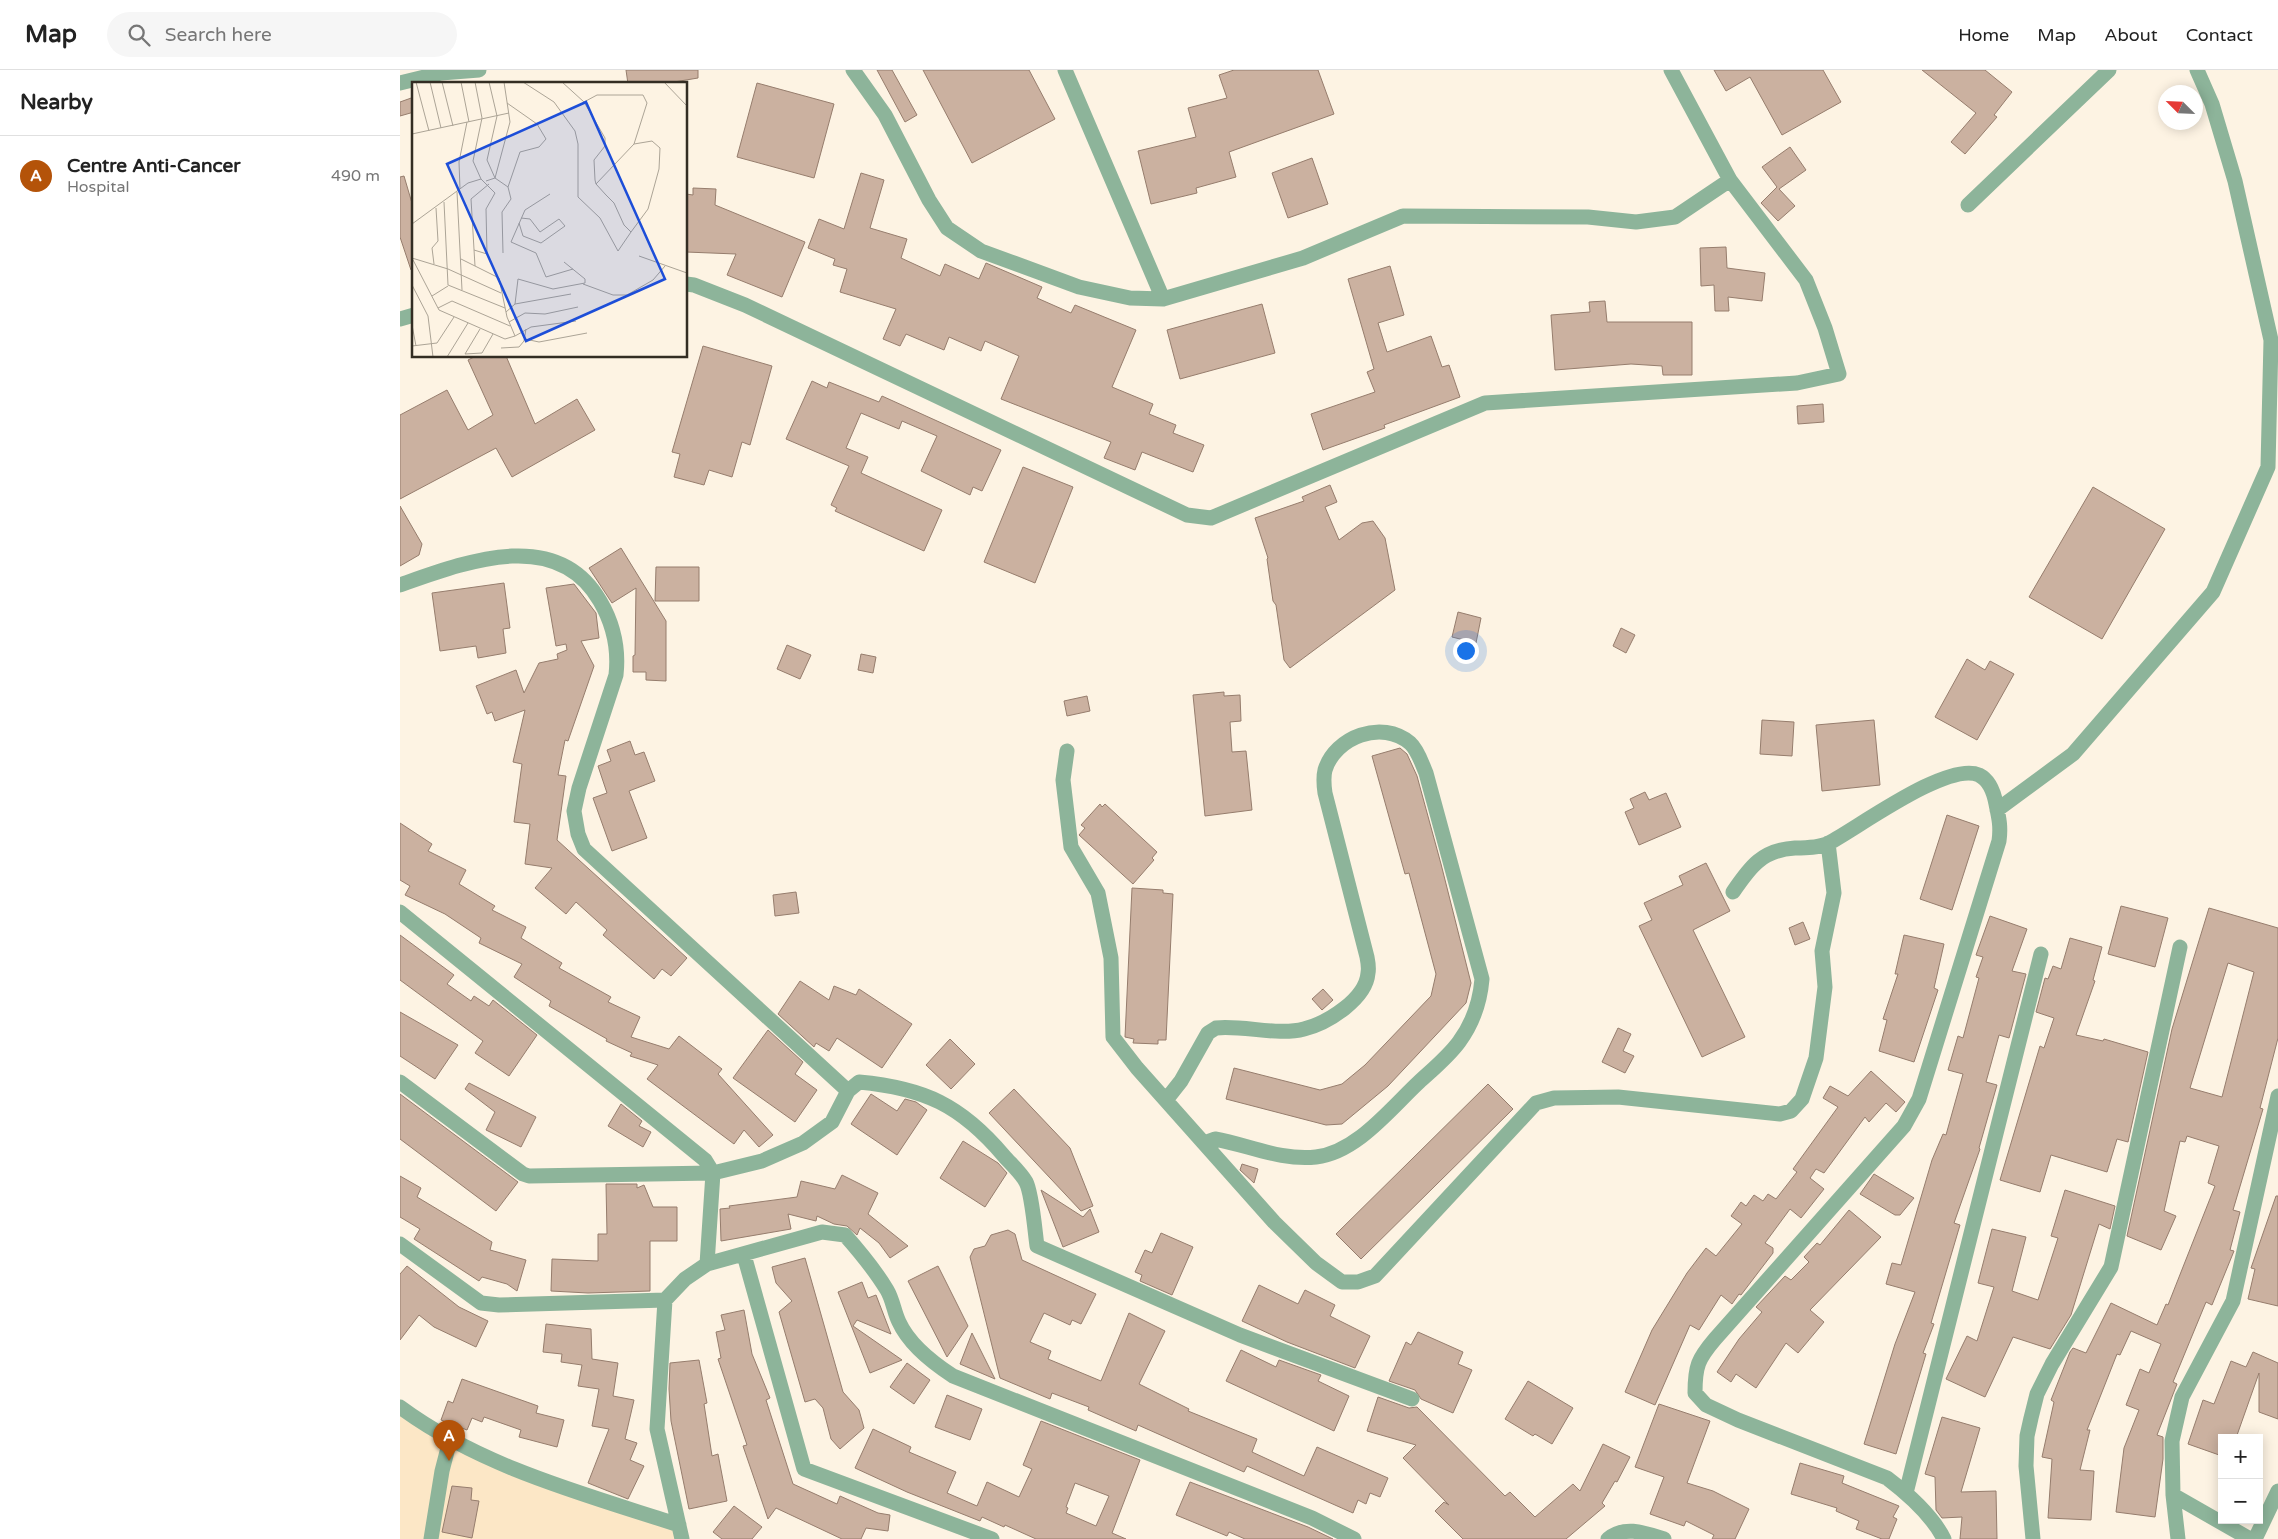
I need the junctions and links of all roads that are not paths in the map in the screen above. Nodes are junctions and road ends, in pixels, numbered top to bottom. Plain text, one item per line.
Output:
1 (479, 70) edge
2 (853, 70) edge
3 (1066, 70) edge
4 (1671, 70) edge
5 (2109, 70) edge
6 (2197, 70) edge
7 (400, 83) edge
8 (1730, 180) junction
9 (1968, 205) dead end
10 (688, 284) edge
11 (1163, 299) junction
12 (400, 585) edge
13 (1066, 751) dead end
14 (1997, 810) junction
15 (1828, 843) junction
16 (1733, 892) dead end
17 (400, 912) edge
18 (2180, 947) dead end
19 (2041, 954) dead end
20 (400, 1082) edge
21 (848, 1090) junction
22 (2278, 1096) edge
23 (1166, 1100) junction
24 (1204, 1143) junction
25 (713, 1173) junction
26 (400, 1244) edge
27 (744, 1255) junction
28 (707, 1264) junction
29 (665, 1300) junction
30 (1412, 1399) dead end
31 (400, 1407) edge
32 (450, 1440) junction
33 (2278, 1491) edge
34 (1906, 1492) junction
35 (2173, 1495) junction
36 (681, 1532) edge
37 (431, 1539) edge
38 (992, 1539) edge
39 (1354, 1539) edge
40 (1608, 1539) edge
41 (1664, 1539) edge
42 (1944, 1539) edge
43 (2033, 1539) edge
44 (2178, 1539) edge
45 (2250, 1539) edge
46 (2255, 1539) edge

1 - 7 street
2 - 11 street
3 - 11 street
4 - 8 street
5 - 9 street
6 - 14 street
8 - 10 street
8 - 11 street
12 - 21 street
13 - 23 street
14 - 15 street
14 - 34 street
15 - 16 street
15 - 24 street
17 - 25 street
18 - 43 street
19 - 34 street
20 - 25 street
21 - 25 street
21 - 30 street
22 - 35 street
23 - 24 street
23 - 24 street
25 - 28 street
26 - 29 street
27 - 28 street
27 - 38 street
27 - 39 street
28 - 29 street
29 - 36 street
31 - 32 street
32 - 36 street
32 - 37 street
33 - 46 street
34 - 42 street
35 - 44 street
35 - 45 street
40 - 41 street

